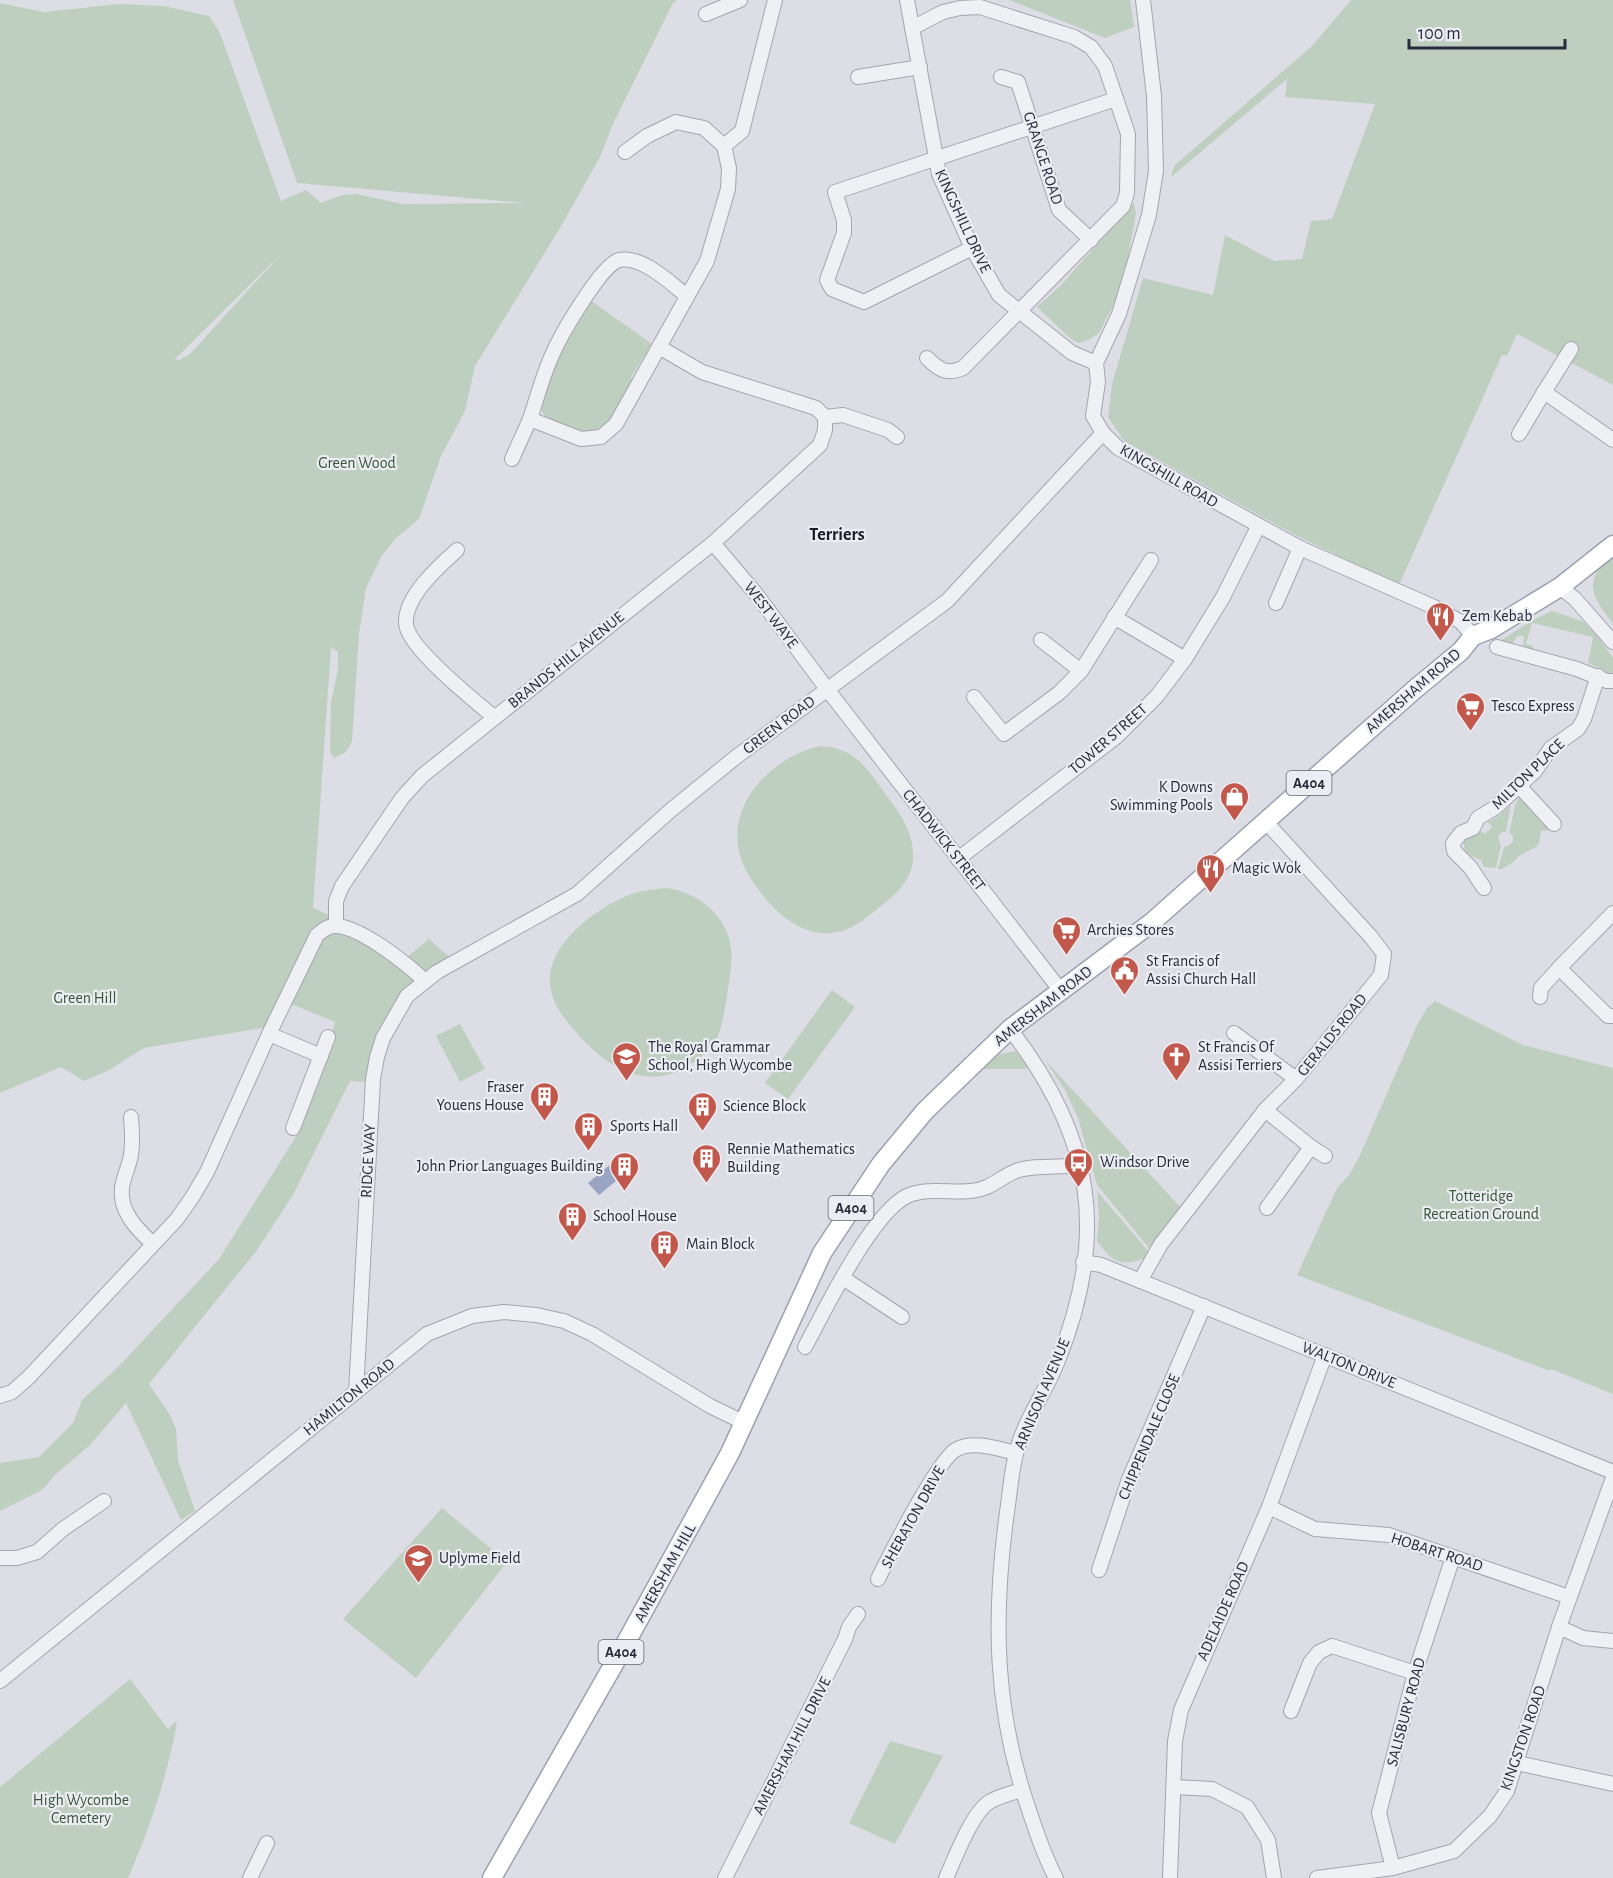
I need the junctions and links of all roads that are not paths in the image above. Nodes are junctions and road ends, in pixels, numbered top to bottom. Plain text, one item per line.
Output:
1 (740, 0) edge
2 (906, 0) edge
3 (1143, 0) edge
4 (771, 1) edge
5 (706, 14) dead end
6 (912, 28) junction
7 (920, 67) junction
8 (858, 77) dead end
9 (1000, 77) dead end
10 (1116, 99) junction
11 (1032, 128) junction
12 (724, 146) junction
13 (626, 152) dead end
14 (936, 158) junction
15 (1091, 240) junction
16 (972, 248) junction
17 (687, 296) junction
18 (1019, 312) junction
19 (659, 347) junction
20 (1571, 349) dead end
21 (927, 358) dead end
22 (1096, 363) junction
23 (1544, 392) junction
24 (825, 417) junction
25 (530, 419) junction
26 (1103, 433) junction
27 (1519, 434) dead end
28 (897, 437) dead end
29 (1613, 440) edge
30 (512, 459) dead end
31 (1258, 527) junction
32 (713, 543) junction
33 (1613, 544) edge
34 (1300, 548) junction
35 (458, 550) dead end
36 (1151, 560) dead end
37 (1560, 587) junction
38 (1276, 603) dead end
39 (1114, 617) junction
40 (1473, 636) junction
41 (1041, 640) dead end
42 (1613, 642) edge
43 (1497, 647) dead end
44 (1185, 659) junction
45 (1081, 671) junction
46 (1598, 676) junction
47 (1613, 681) edge
48 (827, 689) junction
49 (974, 697) dead end
50 (494, 717) junction
51 (1519, 786) junction
52 (1266, 822) junction
53 (1554, 824) dead end
54 (958, 859) junction
55 (1484, 888) dead end
56 (1613, 913) edge
57 (336, 926) junction
58 (1560, 968) junction
59 (425, 981) junction
60 (1061, 991) junction
61 (1540, 997) dead end
62 (1613, 1016) edge
63 (1010, 1029) junction
64 (1234, 1033) dead end
65 (268, 1034) junction
66 (328, 1036) dead end
67 (321, 1056) junction
68 (1296, 1079) junction
69 (1265, 1110) junction
70 (131, 1117) dead end
71 (293, 1128) dead end
72 (1311, 1147) junction
73 (1325, 1156) dead end
74 (1080, 1164) junction
75 (1267, 1208) dead end
76 (153, 1244) junction
77 (1083, 1262) junction
78 (843, 1278) junction
79 (1140, 1281) junction
80 (1204, 1306) junction
81 (902, 1317) dead end
82 (805, 1347) dead end
83 (1325, 1355) junction
84 (358, 1359) junction
85 (383, 1370) junction
86 (356, 1392) junction
87 (0, 1396) edge
88 (745, 1422) junction
89 (1016, 1453) junction
90 (1613, 1472) edge
91 (1613, 1478) edge
92 (104, 1501) dead end
93 (1269, 1508) junction
94 (1454, 1557) junction
95 (0, 1558) edge
96 (1099, 1570) dead end
97 (878, 1579) dead end
98 (1569, 1597) junction
99 (858, 1614) dead end
100 (1559, 1627) junction
101 (1613, 1641) edge
102 (1415, 1673) junction
103 (0, 1681) edge
104 (1291, 1711) dead end
105 (1517, 1763) junction
106 (1613, 1784) edge
107 (1174, 1787) junction
108 (1022, 1790) junction
109 (267, 1844) dead end
110 (1393, 1868) junction
111 (250, 1878) edge
112 (492, 1878) edge
113 (725, 1878) edge
114 (945, 1878) edge
115 (1056, 1878) edge
116 (1170, 1878) edge
117 (1274, 1878) edge
118 (1317, 1878) edge

1 - 5 street
2 - 6 street, KINGSHILL DRIVE
3 - 22 street, KINGSHILL ROAD
4 - 12 street
6 - 7 street, KINGSHILL DRIVE
6 - 10 street
7 - 8 street
7 - 14 street, KINGSHILL DRIVE
9 - 11 street, GRANGE ROAD
10 - 11 street
10 - 15 street
11 - 14 street
11 - 15 street, GRANGE ROAD
12 - 13 street
12 - 17 street
14 - 16 street, KINGSHILL DRIVE
14 - 16 street
15 - 18 street
16 - 18 street, KINGSHILL DRIVE
17 - 19 street
17 - 25 street
18 - 21 street
18 - 22 street, KINGSHILL DRIVE
19 - 24 street
19 - 25 street
20 - 23 street
22 - 26 street, KINGSHILL ROAD
23 - 27 street
23 - 29 street
24 - 28 street
24 - 32 street, BRANDS HILL AVENUE
25 - 30 street
26 - 31 street, KINGSHILL ROAD
26 - 48 street, GREEN ROAD
31 - 34 street, KINGSHILL ROAD
31 - 44 street, TOWER STREET
32 - 48 street, WEST WAYE
32 - 50 street, BRANDS HILL AVENUE
33 - 37 main road, AMERSHAM ROAD / A404
34 - 38 street
34 - 40 street, KINGSHILL ROAD
35 - 50 street
36 - 39 street
37 - 40 main road, AMERSHAM ROAD / A404
37 - 42 street
39 - 44 street
39 - 45 street
40 - 52 main road, AMERSHAM ROAD / A404
41 - 45 street
43 - 46 street
44 - 54 street, TOWER STREET
45 - 49 street
46 - 47 street
46 - 51 street, MILTON PLACE
48 - 54 street, CHADWICK STREET
48 - 59 street, GREEN ROAD
50 - 57 street, BRANDS HILL AVENUE
51 - 53 street
51 - 55 street, MILTON PLACE
52 - 60 main road, AMERSHAM ROAD / A404
52 - 68 street, GERALDS ROAD
54 - 60 street, CHADWICK STREET
56 - 58 street
57 - 59 street
57 - 65 street
58 - 61 street
58 - 62 street
59 - 84 street, RIDGE WAY
60 - 63 main road, AMERSHAM ROAD / A404
63 - 74 street, ARNISON AVENUE
63 - 88 main road, AMERSHAM ROAD / A404
64 - 68 street
65 - 67 street
65 - 76 street
66 - 67 street
67 - 71 street
68 - 69 street, GERALDS ROAD
69 - 72 street
69 - 79 street, GERALDS ROAD
70 - 76 street
72 - 73 street
72 - 75 street
74 - 77 street, ARNISON AVENUE
74 - 78 street
76 - 87 street
77 - 79 street, WALTON DRIVE
77 - 89 street, ARNISON AVENUE
78 - 81 street
78 - 82 street
79 - 80 street, WALTON DRIVE
80 - 83 street, WALTON DRIVE
80 - 96 street, CHIPPENDALE CLOSE
83 - 90 street, WALTON DRIVE
83 - 93 street, ADELAIDE ROAD
84 - 85 street
84 - 86 street, RIDGE WAY
85 - 86 street, HAMILTON ROAD
85 - 88 street, HAMILTON ROAD
86 - 103 street, HAMILTON ROAD
88 - 112 main road, AMERSHAM HILL / A404
89 - 97 street, SHERATON DRIVE
89 - 108 street, ARNISON AVENUE
91 - 98 street, KINGSTON ROAD
92 - 95 street
93 - 94 street, HOBART ROAD
93 - 107 street, ADELAIDE ROAD
94 - 98 street, HOBART ROAD
94 - 102 street, SALISBURY ROAD
98 - 100 street, KINGSTON ROAD
99 - 113 street, AMERSHAM HILL DRIVE
100 - 101 street
100 - 105 street, KINGSTON ROAD
102 - 104 street
102 - 110 street, SALISBURY ROAD
105 - 106 street
105 - 110 street, KINGSTON ROAD
107 - 116 street, ADELAIDE ROAD
107 - 117 street
108 - 114 street
108 - 115 street, ARNISON AVENUE
109 - 111 street
110 - 118 street, KINGSTON ROAD

